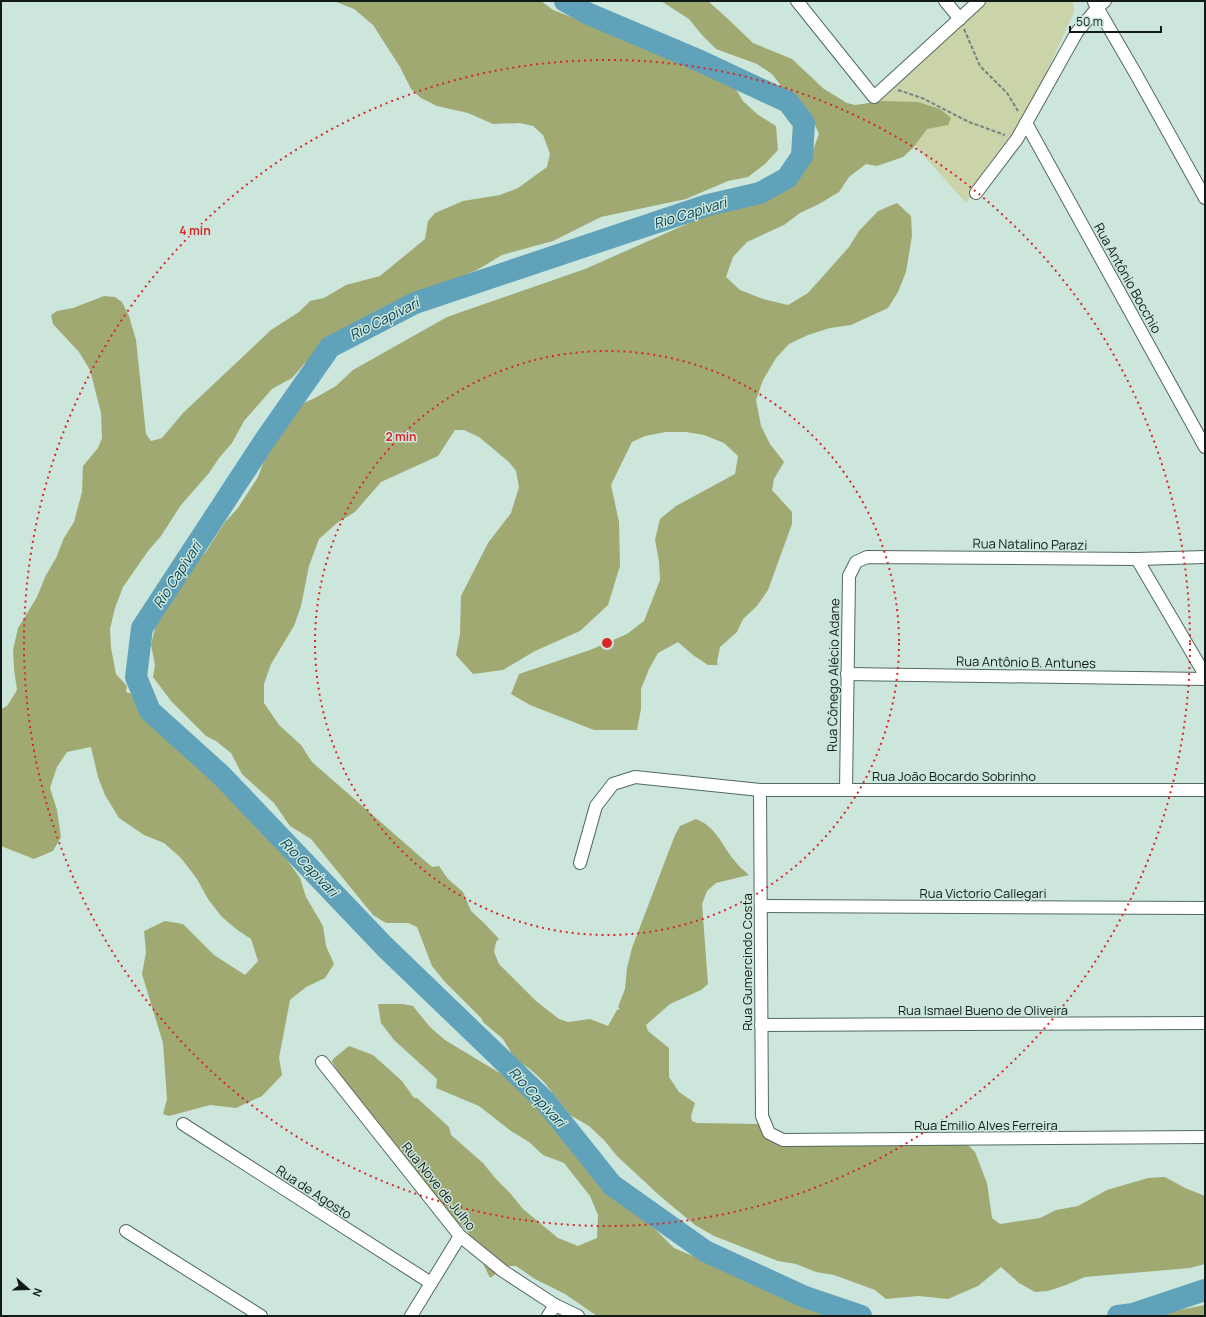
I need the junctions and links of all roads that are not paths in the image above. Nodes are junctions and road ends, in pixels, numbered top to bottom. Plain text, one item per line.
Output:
1 (797, 1) edge
2 (945, 1) edge
3 (979, 1) edge
4 (1099, 3) edge
5 (960, 19) junction
6 (1026, 123) junction
7 (976, 193) dead end
8 (1205, 198) edge
9 (1205, 447) edge
10 (1205, 557) edge
11 (1137, 559) junction
12 (856, 562) joint
13 (847, 674) junction
14 (1205, 675) edge
15 (1205, 679) edge
16 (760, 790) junction
17 (846, 790) junction
18 (1205, 790) edge
19 (580, 863) dead end
20 (760, 906) junction
21 (1205, 908) edge
22 (1205, 1023) edge
23 (761, 1025) junction
24 (322, 1062) dead end
25 (183, 1124) dead end
26 (769, 1132) joint
27 (1205, 1137) edge
28 (126, 1231) dead end
29 (460, 1236) junction
30 (431, 1283) junction
31 (555, 1305) junction
32 (261, 1316) edge
33 (411, 1316) edge
34 (548, 1316) edge
35 (578, 1316) edge

1 - 5 street
2 - 5 street
3 - 5 street
4 - 6 street
4 - 8 street
6 - 7 street
6 - 9 street, Rua Antônio Bocchio
10 - 11 street, Rua Natalino Parazi
11 - 12 street, Rua Natalino Parazi
11 - 14 street
12 - 13 street, Rua Cônego Alécio Adane
13 - 15 street, Rua Antônio B. Antunes
13 - 17 street, Rua Cônego Alécio Adane
16 - 17 street, Rua João Bocardo Sobrinho
16 - 19 street, Rua João Bocardo Sobrinho
16 - 20 street, Rua Gumercindo Costa
17 - 18 street, Rua João Bocardo Sobrinho
20 - 21 street, Rua Victorio Callegari
20 - 23 street, Rua Gumercindo Costa
22 - 23 street, Rua Ismael Bueno de Oliveira
23 - 26 street, Rua Gumercindo Costa
24 - 29 street, Rua Nove de Julho
25 - 30 street, Rua de Agosto
26 - 27 street, Rua Emilio Alves Ferreira
28 - 32 street
29 - 30 street
29 - 31 street, Rua Nove de Julho
30 - 33 street
31 - 34 street
31 - 35 street, Rua Nove de Julho

